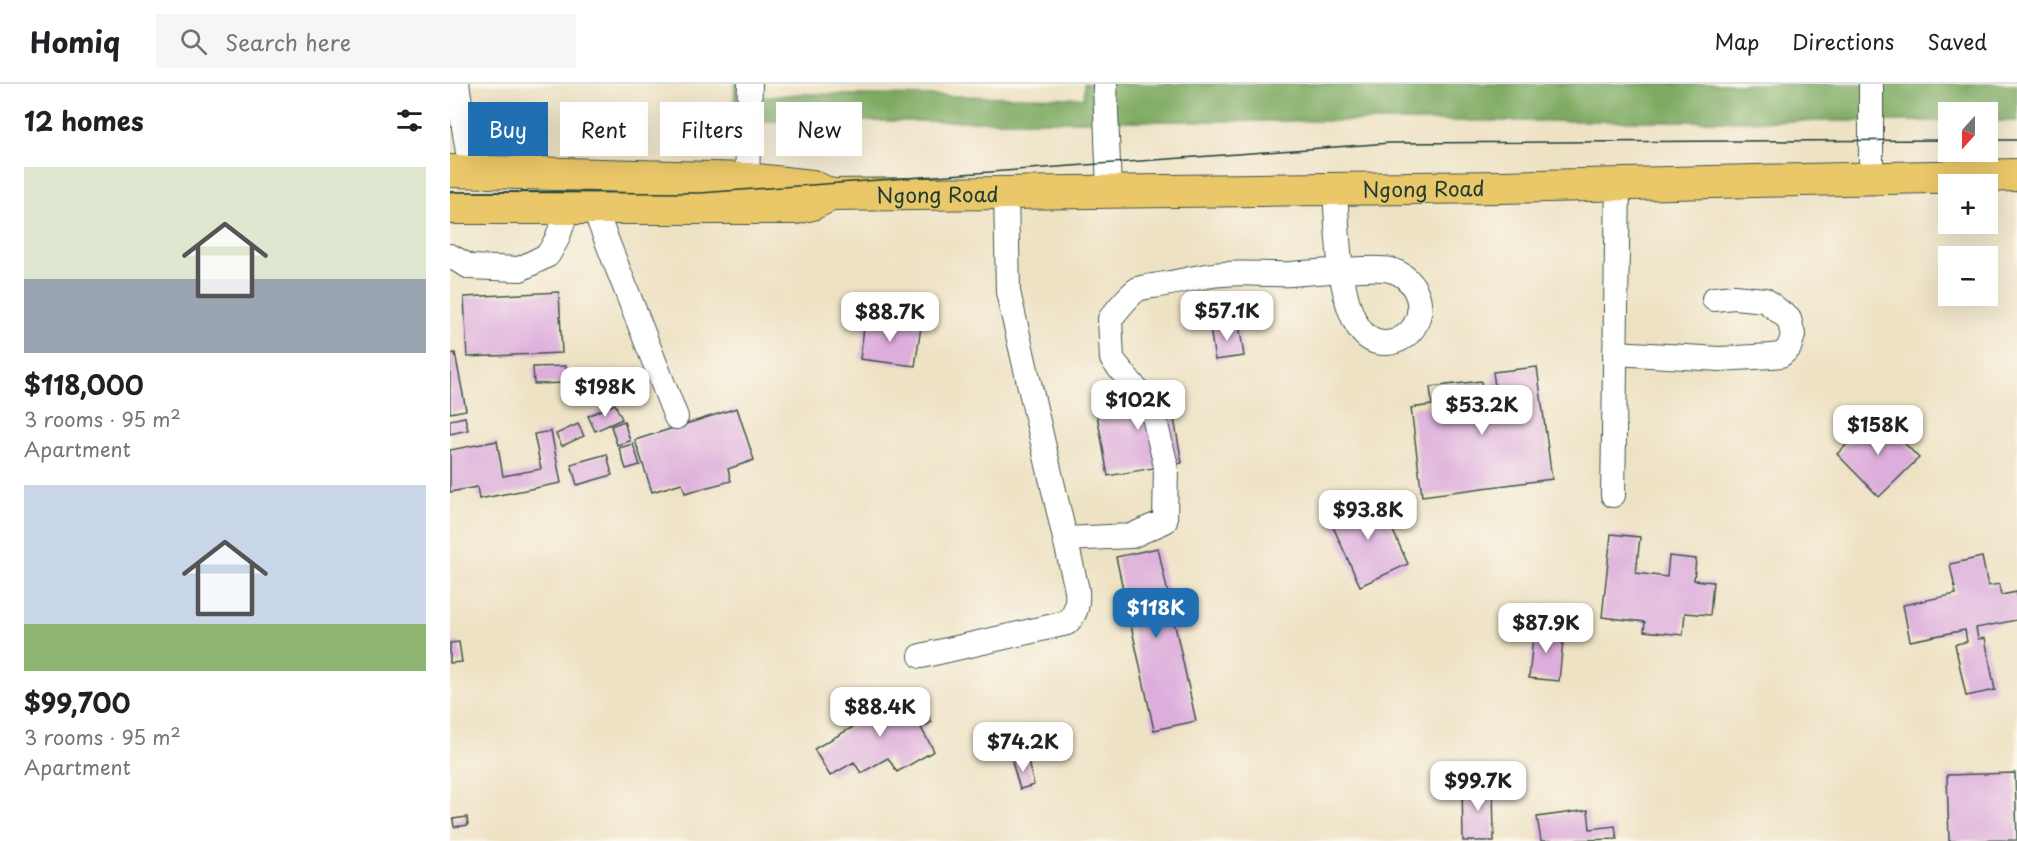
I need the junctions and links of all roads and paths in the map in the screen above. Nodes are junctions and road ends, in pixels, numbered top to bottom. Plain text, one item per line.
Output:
1 (457, 84) edge
2 (750, 84) edge
3 (1105, 84) edge
4 (1871, 84) edge
5 (470, 171) edge
6 (2017, 175) edge
7 (747, 179) junction
8 (1871, 179) junction
9 (1618, 184) junction
10 (1335, 189) junction
11 (1109, 191) junction
12 (1006, 193) junction
13 (831, 195) junction
14 (450, 208) edge
15 (491, 208) junction
16 (581, 208) junction
17 (450, 256) edge
18 (1714, 299) dead end
19 (1615, 353) junction
20 (676, 417) dead end
21 (1613, 495) dead end
22 (1065, 539) junction
23 (921, 656) dead end

1 - 5 street
2 - 7 street
3 - 11 street
4 - 8 street
5 - 7 main road, Ngong Road
5 - 15 main road
6 - 8 main road, Ngong Road
7 - 13 main road, Ngong Road
8 - 9 main road, Ngong Road
9 - 10 main road, Ngong Road
9 - 19 street
10 - 11 main road, Ngong Road
10 - 22 street
11 - 12 main road, Ngong Road
12 - 13 main road, Ngong Road
12 - 22 street
13 - 16 main road, Ngong Road
14 - 15 main road, Ngong Road
15 - 16 main road, Ngong Road
16 - 17 street
16 - 20 street
18 - 19 street
19 - 21 street
22 - 23 street

